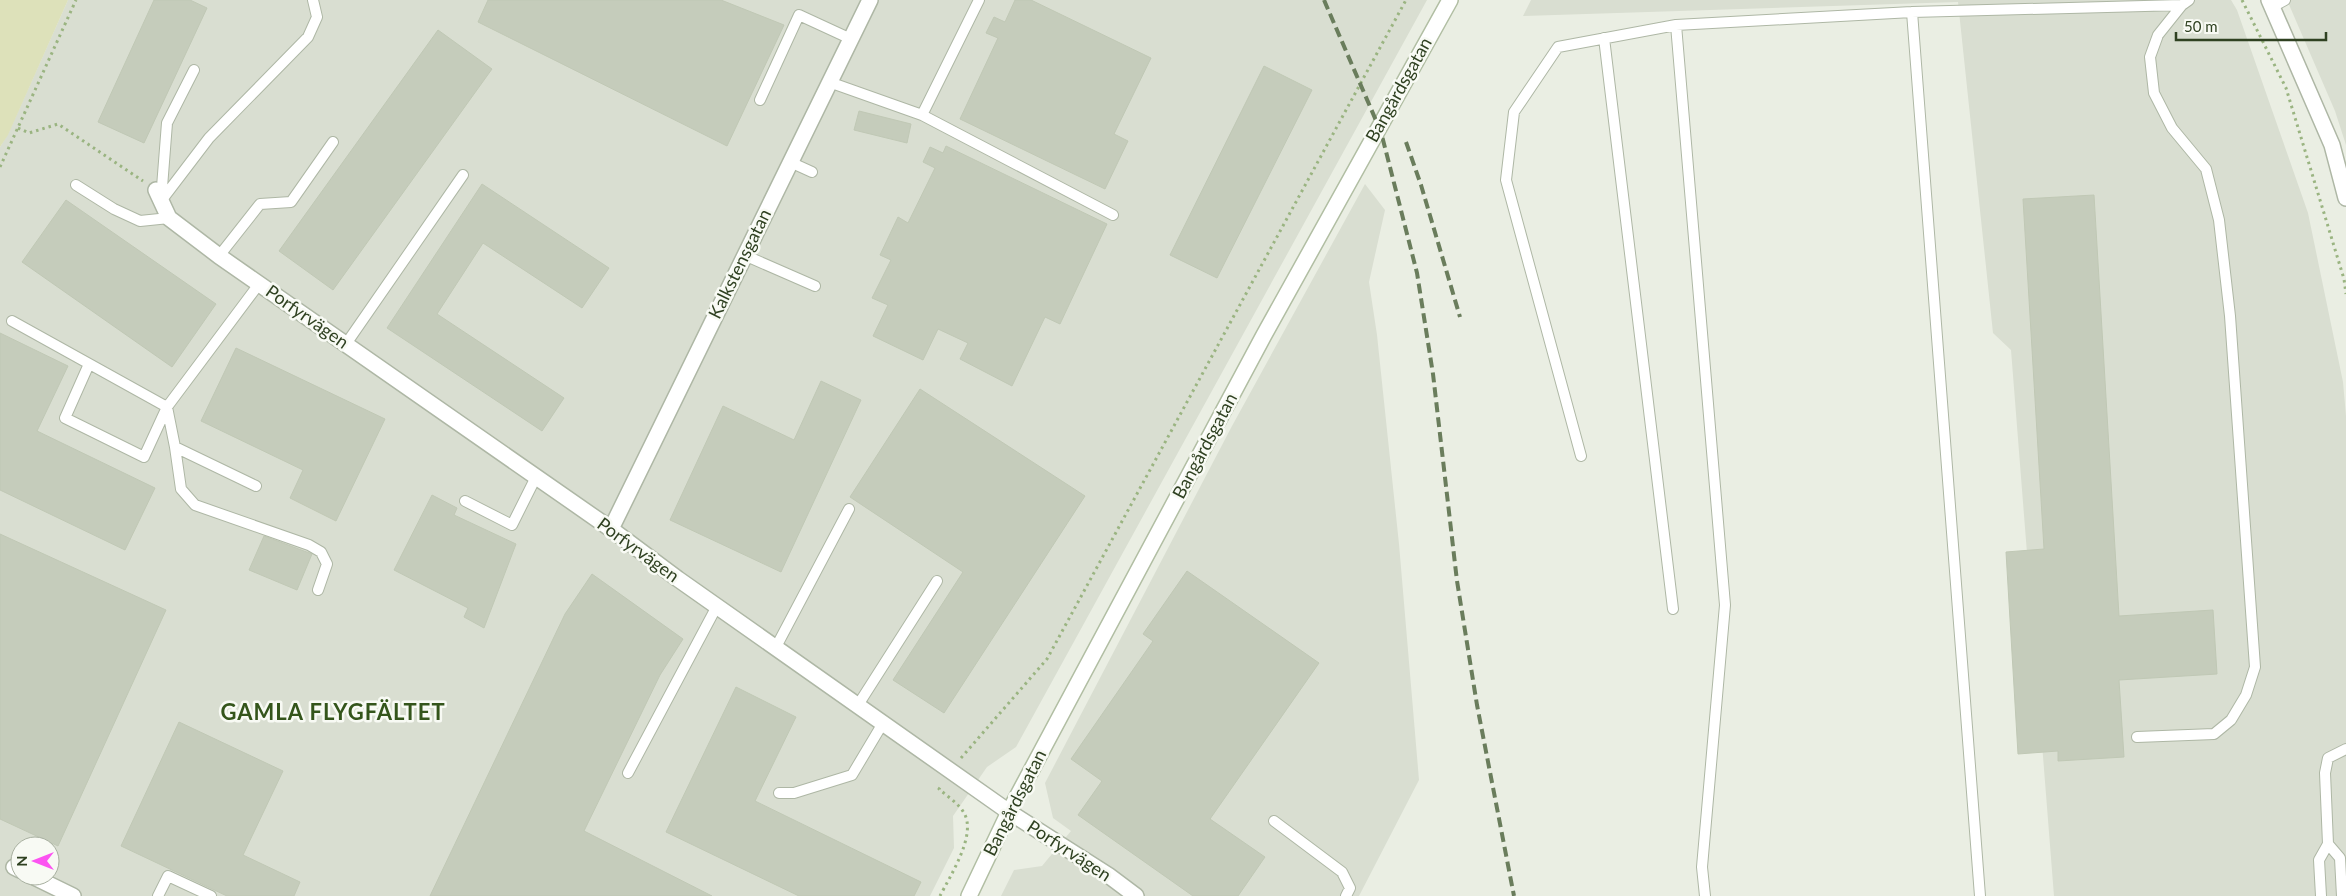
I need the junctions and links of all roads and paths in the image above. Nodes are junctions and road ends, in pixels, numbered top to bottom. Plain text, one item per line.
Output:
1 (76, 0) edge
2 (313, 0) edge
3 (870, 0) edge
4 (980, 0) edge
5 (1406, 0) edge
6 (1450, 0) edge
7 (2242, 0) edge
8 (2185, 2) edge
9 (2275, 2) edge
10 (1912, 12) junction
11 (1676, 25) junction
12 (851, 38) junction
13 (1604, 38) junction
14 (194, 70) dead end
15 (829, 82) junction
16 (760, 100) dead end
17 (922, 115) junction
18 (18, 128) junction
19 (332, 142) dead end
20 (790, 162) junction
21 (0, 166) edge
22 (812, 172) dead end
23 (463, 175) dead end
24 (76, 185) dead end
25 (159, 195) junction
26 (2346, 198) edge
27 (1114, 215) dead end
28 (169, 218) junction
29 (744, 254) junction
30 (218, 256) junction
31 (259, 284) junction
32 (815, 286) dead end
33 (2346, 294) edge
34 (12, 321) dead end
35 (346, 344) junction
36 (89, 364) junction
37 (167, 408) junction
38 (175, 447) junction
39 (1581, 456) dead end
40 (536, 477) junction
41 (256, 486) dead end
42 (465, 501) dead end
43 (849, 509) dead end
44 (611, 529) junction
45 (937, 581) dead end
46 (318, 590) dead end
47 (717, 606) junction
48 (1673, 609) dead end
49 (776, 647) junction
50 (858, 705) junction
51 (883, 723) junction
52 (2137, 737) dead end
53 (2346, 749) edge
54 (952, 772) junction
55 (628, 773) dead end
56 (779, 793) dead end
57 (1009, 812) junction
58 (1274, 821) dead end
59 (2328, 844) junction
60 (52, 886) edge
61 (73, 896) edge
62 (158, 896) edge
63 (211, 896) edge
64 (940, 896) edge
65 (968, 896) edge
66 (1136, 896) edge
67 (1346, 896) edge
68 (1705, 896) edge
69 (1980, 896) edge
70 (2322, 896) edge
71 (2342, 896) edge

1 - 18 path
2 - 25 lane
3 - 12 street, Kalkstensgatan
4 - 17 lane
5 - 54 path
6 - 57 street, Bangårdsgatan
7 - 33 path
8 - 10 lane
8 - 52 lane
9 - 26 street
10 - 11 lane
10 - 69 lane
11 - 13 lane
11 - 68 lane
12 - 15 street, Kalkstensgatan
12 - 16 lane
13 - 39 lane
13 - 48 lane
14 - 25 lane
15 - 17 lane
15 - 20 street, Kalkstensgatan
17 - 27 lane
18 - 21 path
18 - 25 path
19 - 30 lane
20 - 22 lane
20 - 29 street, Kalkstensgatan
23 - 35 lane
24 - 28 lane
25 - 28 street, Porfyrvägen
28 - 30 street, Porfyrvägen
29 - 32 lane
29 - 44 street, Kalkstensgatan
30 - 31 street, Porfyrvägen
31 - 35 street, Porfyrvägen
31 - 37 lane
34 - 36 lane
35 - 40 street, Porfyrvägen
36 - 37 lane
36 - 37 lane
37 - 38 lane
38 - 41 lane
38 - 46 lane
40 - 42 lane
40 - 44 street, Porfyrvägen
43 - 49 lane
44 - 47 street, Porfyrvägen
45 - 50 lane
47 - 49 street, Porfyrvägen
47 - 55 lane
49 - 50 street, Porfyrvägen
50 - 51 street, Porfyrvägen
51 - 54 street, Porfyrvägen
51 - 56 lane
53 - 59 lane
54 - 57 street, Porfyrvägen
54 - 64 path
57 - 65 street, Bangårdsgatan
57 - 66 street, Porfyrvägen
58 - 67 lane
59 - 70 lane
59 - 71 lane
60 - 61 street
62 - 63 lane

